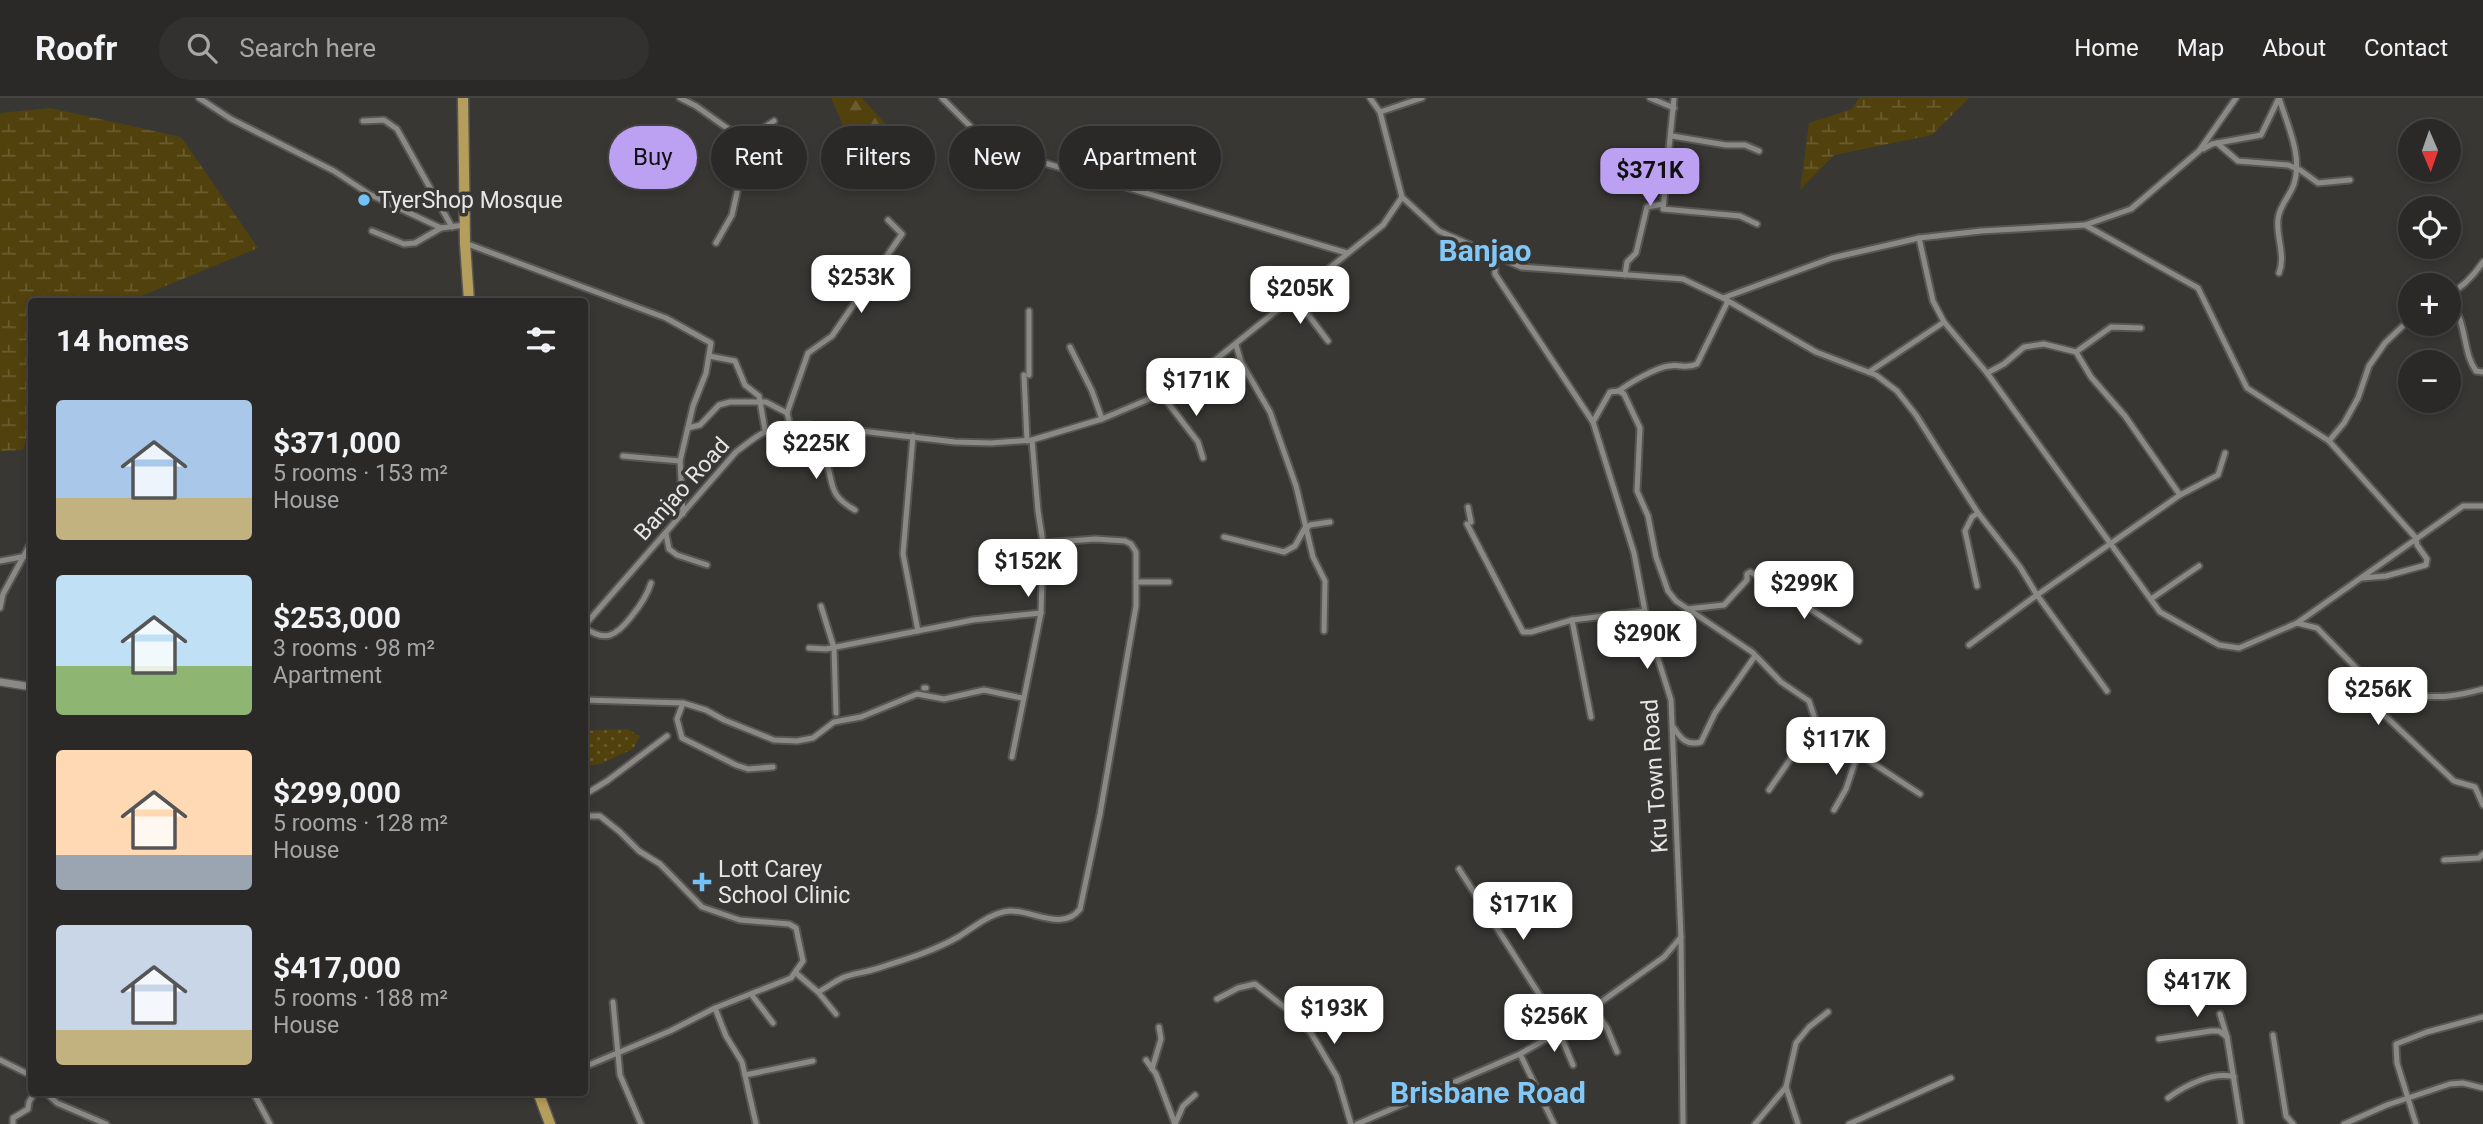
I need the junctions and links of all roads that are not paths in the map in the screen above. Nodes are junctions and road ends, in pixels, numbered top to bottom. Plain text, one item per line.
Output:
1 (199, 98) edge
2 (463, 98) edge
3 (680, 98) edge
4 (701, 98) edge
5 (942, 98) edge
6 (1370, 98) edge
7 (1422, 98) edge
8 (1650, 98) edge
9 (1674, 98) edge
10 (2236, 98) edge
11 (2279, 98) edge
12 (693, 105) junction
13 (1674, 107) junction
14 (1380, 112) junction
15 (362, 121) dead end
16 (774, 121) dead end
17 (725, 126) edge
18 (767, 126) edge
19 (1672, 136) junction
20 (2217, 143) junction
21 (1759, 150) dead end
22 (2199, 151) junction
23 (2296, 168) junction
24 (2350, 180) dead end
25 (738, 189) edge
26 (1402, 197) junction
27 (1663, 204) junction
28 (888, 220) dead end
29 (1757, 224) dead end
30 (465, 225) junction
31 (2085, 225) junction
32 (452, 227) junction
33 (441, 228) junction
34 (372, 231) dead end
35 (1919, 238) junction
36 (465, 243) junction
37 (716, 243) dead end
38 (1348, 253) junction
39 (1495, 256) junction
40 (2483, 262) edge
41 (1270, 270) dead end
42 (2279, 273) dead end
43 (1625, 275) junction
44 (2461, 286) edge
45 (1294, 296) junction
46 (469, 298) edge
47 (1726, 299) junction
48 (1029, 311) dead end
49 (2461, 316) edge
50 (1944, 322) junction
51 (2141, 328) dead end
52 (2398, 331) edge
53 (1328, 341) dead end
54 (1236, 345) junction
55 (1070, 347) dead end
56 (2076, 352) junction
57 (709, 356) junction
58 (1869, 372) junction
59 (2483, 372) edge
60 (1987, 373) junction
61 (1619, 391) junction
62 (1161, 394) junction
63 (760, 402) junction
64 (788, 413) junction
65 (1102, 419) junction
66 (1593, 422) junction
67 (790, 425) junction
68 (810, 425) junction
69 (688, 428) junction
70 (765, 430) junction
71 (914, 436) junction
72 (1030, 441) junction
73 (2329, 441) junction
74 (2225, 453) dead end
75 (623, 456) dead end
76 (1203, 458) dead end
77 (680, 461) junction
78 (2180, 495) junction
79 (2483, 506) edge
80 (1468, 507) dead end
81 (855, 510) dead end
82 (1978, 513) junction
83 (683, 514) junction
84 (1331, 522) dead end
85 (1307, 527) junction
86 (666, 534) junction
87 (1224, 537) dead end
88 (2416, 538) junction
89 (2110, 542) junction
90 (1043, 543) junction
91 (28, 547) edge
92 (28, 556) edge
93 (22, 557) junction
94 (0, 561) edge
95 (707, 565) dead end
96 (2199, 566) dead end
97 (2360, 578) junction
98 (1136, 582) junction
99 (1169, 582) dead end
100 (651, 583) dead end
101 (1977, 586) dead end
102 (2037, 595) junction
103 (2151, 599) junction
104 (821, 606) dead end
105 (0, 607) edge
106 (1687, 609) junction
107 (1645, 611) junction
108 (1041, 613) junction
109 (1573, 620) junction
110 (588, 622) edge
111 (2297, 624) junction
112 (588, 629) edge
113 (1324, 631) dead end
114 (918, 632) junction
115 (1859, 641) dead end
116 (1969, 645) dead end
117 (808, 648) dead end
118 (834, 648) junction
119 (1755, 656) junction
120 (0, 682) edge
121 (28, 686) edge
122 (2483, 690) edge
123 (2107, 691) dead end
124 (1022, 698) junction
125 (588, 700) edge
126 (683, 703) junction
127 (2380, 711) junction
128 (836, 713) dead end
129 (1591, 717) dead end
130 (1816, 722) junction
131 (1674, 728) junction
132 (667, 736) dead end
133 (1858, 753) junction
134 (1012, 757) dead end
135 (773, 767) dead end
136 (1769, 790) dead end
137 (588, 793) edge
138 (1920, 794) dead end
139 (2483, 805) edge
140 (1834, 810) dead end
141 (588, 816) edge
142 (2483, 854) edge
143 (2444, 860) dead end
144 (1459, 869) dead end
145 (1681, 937) junction
146 (796, 973) junction
147 (818, 992) junction
148 (751, 995) junction
149 (1217, 999) dead end
150 (613, 1002) dead end
151 (715, 1008) junction
152 (1593, 1008) junction
153 (1828, 1012) dead end
154 (836, 1014) dead end
155 (2220, 1014) dead end
156 (2483, 1017) edge
157 (1310, 1021) dead end
158 (774, 1023) dead end
159 (1159, 1027) dead end
160 (1561, 1031) junction
161 (1311, 1033) junction
162 (2273, 1035) dead end
163 (2228, 1037) junction
164 (2160, 1039) dead end
165 (1618, 1052) dead end
166 (617, 1054) junction
167 (1520, 1054) junction
168 (0, 1060) edge
169 (1146, 1060) dead end
170 (813, 1061) dead end
171 (1573, 1065) dead end
172 (588, 1066) edge
173 (1152, 1069) junction
174 (28, 1074) edge
175 (745, 1075) junction
176 (2234, 1077) junction
177 (1951, 1079) dead end
178 (1786, 1087) junction
179 (2483, 1088) edge
180 (1195, 1095) dead end
181 (33, 1096) edge
182 (49, 1096) edge
183 (255, 1096) edge
184 (540, 1096) edge
185 (2408, 1097) junction
186 (2168, 1098) dead end
187 (13, 1124) edge
188 (106, 1124) edge
189 (270, 1124) edge
190 (550, 1124) edge
191 (641, 1124) edge
192 (755, 1124) edge
193 (1175, 1124) edge
194 (1351, 1124) edge
195 (1357, 1124) edge
196 (1554, 1124) edge
197 (1683, 1124) edge
198 (1755, 1124) edge
199 (1798, 1124) edge
200 (1849, 1124) edge
201 (2241, 1124) edge
202 (2293, 1124) edge
203 (2344, 1124) edge
204 (2416, 1124) edge

1 - 33 street
2 - 30 highway
3 - 12 street
4 - 12 street
5 - 38 street
6 - 14 street
7 - 14 street
8 - 13 street
9 - 13 street
10 - 22 street
11 - 20 street
11 - 23 street
12 - 17 street
13 - 19 street
14 - 26 street
15 - 32 street
16 - 18 street
19 - 21 street
19 - 27 street
20 - 22 street
20 - 23 street
22 - 31 street
23 - 24 street
23 - 42 street
25 - 37 street
26 - 38 street, Banjao Road
26 - 39 street
27 - 29 street
27 - 43 street
28 - 64 street
30 - 32 street
30 - 36 highway
31 - 35 street
31 - 73 street
32 - 33 street
33 - 34 street
35 - 47 street
35 - 50 street
36 - 46 highway
36 - 57 street
38 - 45 street, Banjao Road
39 - 43 street
39 - 66 street, Kru Town Road
40 - 44 street
41 - 45 street
43 - 47 street
45 - 53 street
45 - 54 street, Banjao Road
47 - 58 street
47 - 61 street
48 - 72 street
49 - 59 street
50 - 58 street
50 - 60 street
51 - 56 street
52 - 73 street
54 - 62 street, Banjao Road
54 - 85 street
55 - 65 street
56 - 60 street
56 - 78 street
57 - 63 street
57 - 69 street
58 - 82 street
60 - 89 street
61 - 66 street
61 - 106 street
62 - 65 street, Banjao Road
62 - 76 street
63 - 64 street
63 - 69 street
63 - 70 street
64 - 67 street
65 - 72 street, Banjao Road
66 - 107 street, Kru Town Road
67 - 68 street, Banjao Road
67 - 70 street, Banjao Road
68 - 71 street, Banjao Road
68 - 81 street
69 - 77 street
70 - 83 street, Banjao Road
71 - 72 street, Banjao Road
71 - 114 street
72 - 90 street
73 - 88 street
74 - 78 street
75 - 77 street
77 - 83 street
78 - 89 street
79 - 88 street
80 - 109 street
82 - 101 street
82 - 102 street
83 - 86 street, Banjao Road
84 - 85 street
85 - 87 street
85 - 113 street
86 - 95 street
86 - 110 street, Banjao Road
88 - 97 street
88 - 97 street
89 - 102 street
89 - 103 street
90 - 98 street
90 - 108 street
91 - 93 street
92 - 93 street
93 - 94 street
93 - 105 street
96 - 103 street
97 - 111 street
98 - 99 street
98 - 147 street
100 - 112 street
102 - 116 street
102 - 123 street
103 - 111 street
104 - 118 street
106 - 115 street
106 - 119 street
107 - 109 street
107 - 131 street, Kru Town Road
108 - 114 street
108 - 124 street
109 - 129 street
111 - 127 street
114 - 118 street
117 - 118 street
118 - 128 street
119 - 130 street
119 - 131 street
120 - 121 street
122 - 127 street
124 - 126 street
124 - 134 street
125 - 126 street
126 - 135 street
127 - 139 street
130 - 133 street
130 - 136 street
131 - 145 street, Kru Town Road
132 - 137 street
133 - 138 street
133 - 140 street
141 - 146 street
142 - 143 street
144 - 160 street
145 - 152 street
145 - 197 street, Kru Town Road
146 - 147 street
146 - 148 street
147 - 154 street
148 - 151 street
148 - 158 street
149 - 161 street
150 - 166 street
151 - 166 street
151 - 175 street
152 - 160 street
152 - 165 street
153 - 178 street
155 - 163 street
156 - 185 street
157 - 161 street
159 - 173 street
160 - 167 street
160 - 171 street
161 - 194 street
162 - 202 street
163 - 164 street
163 - 176 street
166 - 172 street
166 - 191 street
167 - 195 street
167 - 196 street
168 - 174 street
169 - 173 street
170 - 175 street
173 - 193 street
175 - 192 street
176 - 186 street
176 - 201 street
177 - 200 street
178 - 198 street
178 - 199 street
179 - 185 street
180 - 193 street
181 - 187 street
182 - 188 street
183 - 189 street
184 - 190 highway
185 - 203 street
185 - 204 street

